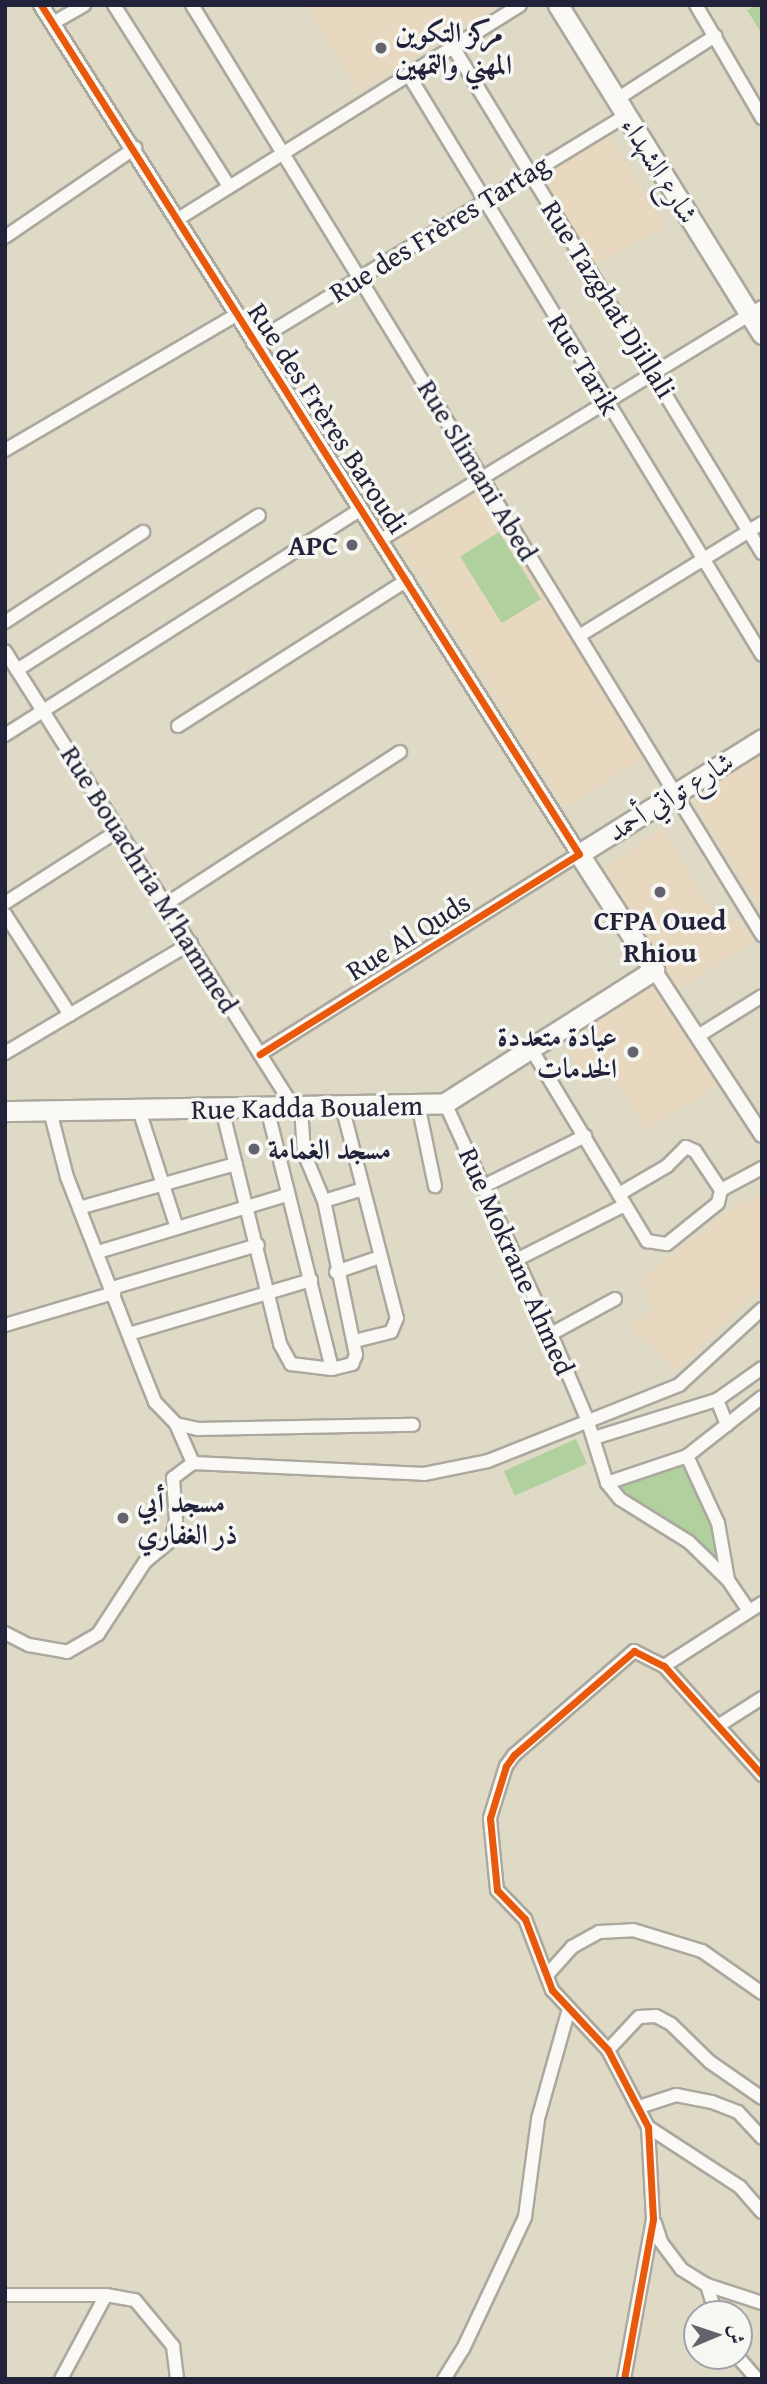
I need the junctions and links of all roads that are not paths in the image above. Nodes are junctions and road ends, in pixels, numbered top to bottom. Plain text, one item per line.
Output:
1 (41, 5) edge
2 (84, 5) edge
3 (114, 5) edge
4 (192, 5) edge
5 (520, 5) edge
6 (558, 5) edge
7 (696, 5) edge
8 (53, 23) junction
9 (715, 36) junction
10 (453, 47) junction
11 (408, 74) junction
12 (621, 107) junction
13 (762, 118) edge
14 (135, 148) junction
15 (282, 151) junction
16 (530, 171) junction
17 (229, 186) junction
18 (483, 200) junction
19 (178, 219) junction
20 (5, 237) edge
21 (359, 278) junction
22 (756, 310) edge
23 (236, 315) junction
24 (762, 334) edge
25 (253, 343) junction
26 (654, 372) junction
27 (607, 402) junction
28 (5, 450) edge
29 (482, 477) junction
30 (361, 509) junction
31 (259, 515) dead end
32 (762, 523) edge
33 (143, 532) dead end
34 (748, 532) junction
35 (382, 539) junction
36 (762, 553) edge
37 (704, 559) junction
38 (407, 580) junction
39 (5, 622) edge
40 (579, 636) junction
41 (5, 651) edge
42 (762, 655) edge
43 (17, 670) junction
44 (44, 712) junction
45 (178, 726) dead end
46 (5, 735) edge
47 (762, 739) edge
48 (400, 752) dead end
49 (676, 793) junction
50 (119, 830) junction
51 (579, 854) junction
52 (5, 903) edge
53 (166, 904) junction
54 (5, 914) edge
55 (762, 935) edge
56 (191, 943) junction
57 (654, 970) junction
58 (762, 996) edge
59 (70, 1015) junction
60 (698, 1037) junction
61 (530, 1047) junction
62 (5, 1054) edge
63 (260, 1054) junction
64 (445, 1103) junction
65 (418, 1104) junction
66 (342, 1106) junction
67 (267, 1108) junction
68 (297, 1108) junction
69 (222, 1109) junction
70 (5, 1111) edge
71 (50, 1111) junction
72 (139, 1111) junction
73 (762, 1135) edge
74 (585, 1136) junction
75 (236, 1164) junction
76 (762, 1168) edge
77 (166, 1183) junction
78 (435, 1186) dead end
79 (484, 1186) junction
80 (363, 1189) junction
81 (721, 1190) junction
82 (287, 1195) junction
83 (622, 1199) junction
84 (324, 1201) junction
85 (249, 1207) junction
86 (79, 1208) junction
87 (176, 1225) junction
88 (258, 1245) junction
89 (98, 1252) junction
90 (380, 1257) junction
91 (516, 1260) junction
92 (336, 1272) junction
93 (312, 1280) junction
94 (113, 1290) junction
95 (268, 1293) junction
96 (615, 1299) dead end
97 (762, 1309) edge
98 (5, 1325) edge
99 (130, 1334) junction
100 (551, 1334) junction
101 (354, 1341) junction
102 (762, 1368) edge
103 (332, 1369) junction
104 (679, 1385) junction
105 (762, 1397) edge
106 (716, 1400) junction
107 (690, 1407) junction
108 (587, 1419) junction
109 (176, 1424) junction
110 (413, 1425) dead end
111 (727, 1425) junction
112 (594, 1438) junction
113 (687, 1456) junction
114 (193, 1463) junction
115 (607, 1483) junction
116 (728, 1580) junction
117 (762, 1603) edge
118 (749, 1611) junction
119 (5, 1633) edge
120 (664, 1666) junction
121 (762, 1698) edge
122 (718, 1726) junction
123 (762, 1775) edge
124 (547, 1975) junction
125 (762, 1993) edge
126 (568, 2012) junction
127 (608, 2050) junction
128 (762, 2098) edge
129 (639, 2107) junction
130 (648, 2127) junction
131 (762, 2137) edge
132 (762, 2212) edge
133 (653, 2219) junction
134 (706, 2285) junction
135 (5, 2295) edge
136 (106, 2295) junction
137 (711, 2300) edge
138 (762, 2303) edge
139 (61, 2379) edge
140 (177, 2379) edge
141 (444, 2379) edge
142 (624, 2379) edge

1 - 8 street, Rue des Frères Baroudi
2 - 8 street
3 - 17 street
4 - 15 street, Rue Slimani Abed
5 - 10 street
6 - 12 main road, شارع الشهداء
7 - 9 street
8 - 14 street, Rue des Frères Baroudi
9 - 12 street, Rue des Frères Tartag
9 - 13 street
10 - 11 street
10 - 16 street, Rue Tazghat Djillali
11 - 15 street
11 - 18 street, Rue Tarik
12 - 16 street, Rue des Frères Tartag
12 - 22 main road, شارع الشهداء
14 - 19 street, Rue des Frères Baroudi
14 - 20 street
15 - 17 street
15 - 21 street, Rue Slimani Abed
16 - 18 street, Rue des Frères Tartag
16 - 26 street, Rue Tazghat Djillali
17 - 19 street
18 - 21 street, Rue des Frères Tartag
18 - 27 street, Rue Tarik
19 - 23 street, Rue des Frères Baroudi
21 - 25 street, Rue des Frères Tartag
21 - 29 street, Rue Slimani Abed
22 - 24 main road, شارع الشهداء
22 - 26 street
23 - 25 street, Rue des Frères Baroudi
23 - 28 street
25 - 30 street, Rue des Frères Baroudi
26 - 27 street
26 - 34 street, Rue Tazghat Djillali
27 - 29 street
27 - 37 street, Rue Tarik
29 - 35 street
29 - 40 street, Rue Slimani Abed
30 - 35 street, Rue des Frères Baroudi
30 - 44 street
31 - 43 street
32 - 34 street
33 - 39 street
34 - 36 street, Rue Tazghat Djillali
34 - 37 street
35 - 38 street, Rue des Frères Baroudi
37 - 40 street
37 - 42 street, Rue Tarik
38 - 45 street
38 - 51 street, Rue des Frères Baroudi
40 - 49 street, Rue Slimani Abed
41 - 43 street, Rue Bouachria M'hammed
43 - 44 street, Rue Bouachria M'hammed
44 - 46 street
44 - 50 street, Rue Bouachria M'hammed
47 - 49 main road, شارع تواتي أحمد
48 - 53 street
49 - 51 main road, شارع تواتي أحمد
49 - 55 street, Rue Slimani Abed
50 - 52 street
50 - 53 street, Rue Bouachria M'hammed
51 - 57 main road
51 - 63 street, Rue Al Quds
53 - 56 street, Rue Bouachria M'hammed
54 - 59 street
56 - 59 street
56 - 63 street, Rue Bouachria M'hammed
57 - 60 street
57 - 61 main road, Rue Kadda Boualem
58 - 60 street
59 - 62 street
60 - 73 street
61 - 64 main road, Rue Kadda Boualem
61 - 74 street
63 - 68 street, Rue Bouachria M'hammed
64 - 65 main road, Rue Kadda Boualem
64 - 79 street, Rue Mokrane Ahmed
65 - 66 main road, Rue Kadda Boualem
65 - 78 street
66 - 68 main road, Rue Kadda Boualem
66 - 80 street
67 - 68 main road, Rue Kadda Boualem
67 - 69 main road, Rue Kadda Boualem
67 - 82 street
68 - 84 street
69 - 72 main road, Rue Kadda Boualem
69 - 75 street
70 - 71 main road, Rue Kadda Boualem
71 - 72 main road, Rue Kadda Boualem
71 - 86 street
72 - 77 street
74 - 79 street
74 - 83 street
75 - 77 street
75 - 85 street
76 - 81 street
77 - 86 street
77 - 87 street
79 - 91 street, Rue Mokrane Ahmed
80 - 84 street
80 - 90 street
81 - 83 street
81 - 83 street
82 - 85 street
82 - 93 street
83 - 91 street
84 - 92 street
85 - 87 street
85 - 88 street
86 - 89 street
87 - 89 street
88 - 94 street
88 - 95 street
89 - 94 street
90 - 92 street
90 - 101 street
91 - 100 street, Rue Mokrane Ahmed
92 - 101 street
93 - 95 street
93 - 103 street
94 - 98 street
94 - 99 street
95 - 99 street
95 - 103 street
96 - 100 street
97 - 104 street
99 - 109 street
100 - 108 street, Rue Mokrane Ahmed
101 - 103 street
102 - 106 street
104 - 107 street
104 - 108 street
105 - 111 street
106 - 107 street
106 - 111 street
107 - 112 street
108 - 112 street, Rue Mokrane Ahmed
108 - 114 street
109 - 110 street
109 - 114 street
111 - 113 street
112 - 115 street, Rue Mokrane Ahmed
113 - 115 street
113 - 116 street
114 - 119 street
115 - 116 street
116 - 118 street
117 - 118 street
118 - 120 street
120 - 122 street
120 - 124 street
121 - 122 street
122 - 123 street
124 - 125 street
124 - 126 street
126 - 127 street
126 - 141 street
127 - 128 street
127 - 129 street
129 - 130 street
129 - 131 street
130 - 132 street
130 - 133 street
133 - 134 street
133 - 142 street
134 - 137 street
134 - 138 street
135 - 136 street
136 - 139 street
136 - 140 street

